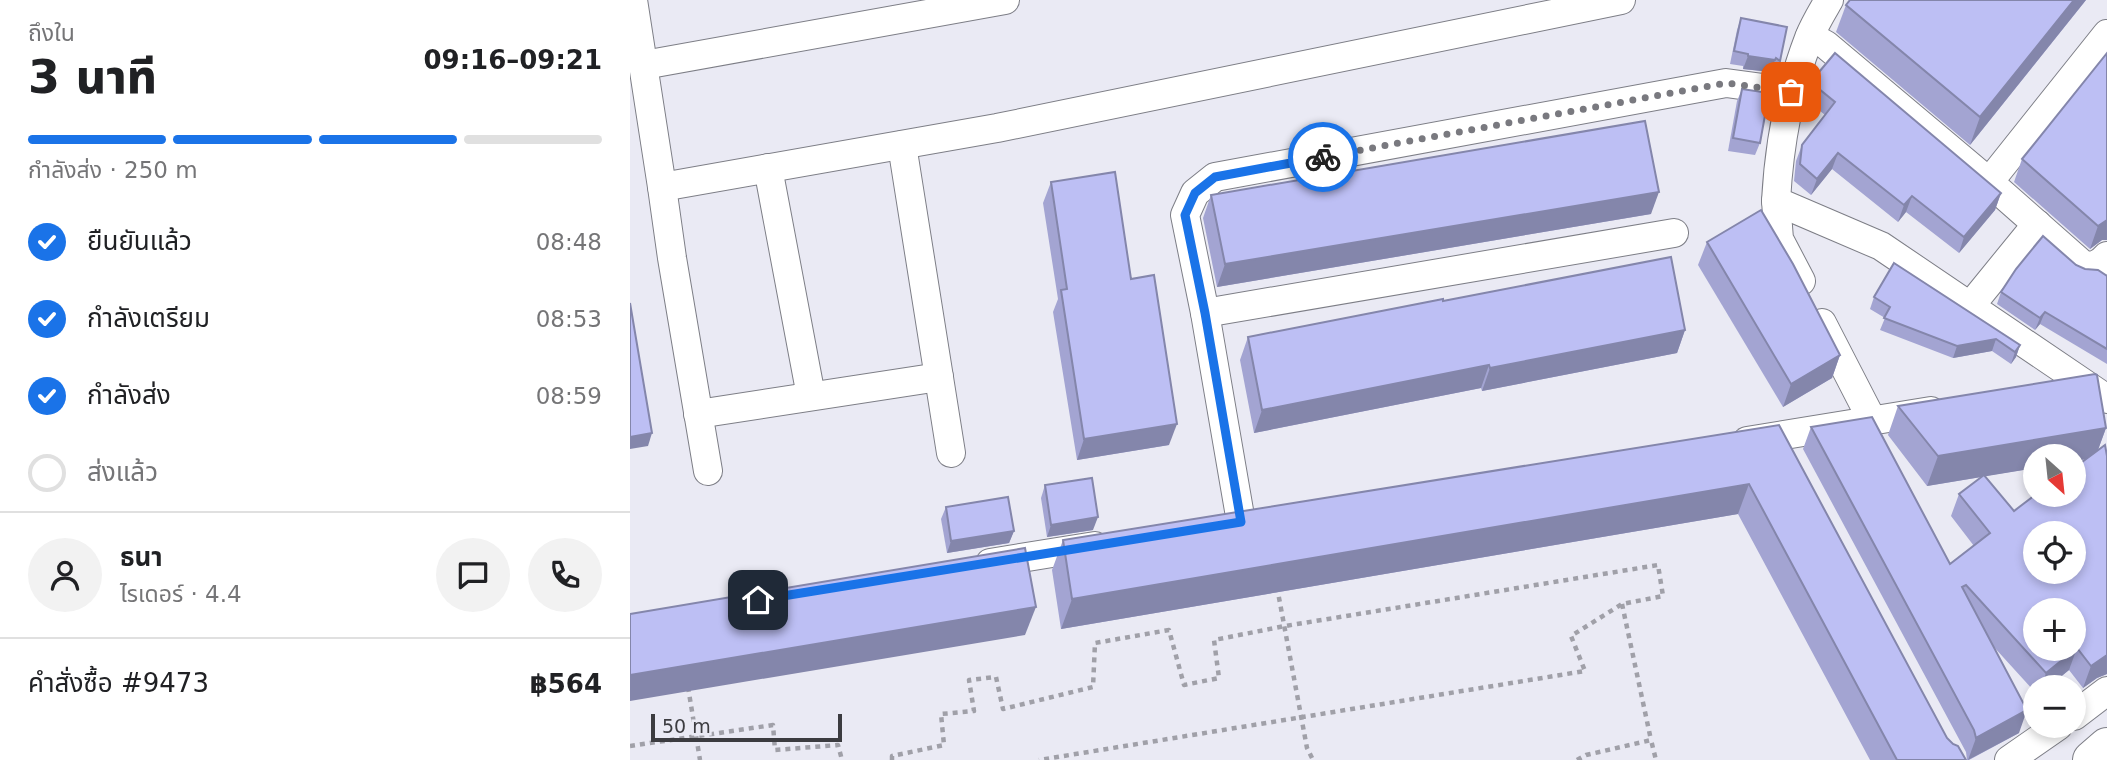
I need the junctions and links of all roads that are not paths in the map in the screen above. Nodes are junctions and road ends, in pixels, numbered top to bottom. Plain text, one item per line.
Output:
1 (633, 0) edge
2 (1005, 0) edge
3 (1621, 0) edge
4 (1829, 0) edge
5 (2107, 34) edge
6 (1810, 36) junction
7 (644, 65) junction
8 (1791, 92) junction
9 (902, 145) junction
10 (768, 168) junction
11 (1989, 182) junction
12 (663, 187) junction
13 (1776, 201) junction
14 (2036, 224) junction
15 (1674, 233) dead end
16 (2107, 256) edge
17 (1971, 305) junction
18 (1205, 313) junction
19 (939, 377) junction
20 (2049, 392) edge
21 (2098, 392) edge
22 (811, 396) junction
23 (1954, 407) edge
24 (698, 414) junction
25 (1872, 420) junction
26 (1723, 445) edge
27 (951, 453) dead end
28 (708, 471) dead end
29 (1239, 522) edge
30 (1117, 542) edge
31 (966, 566) edge
32 (2107, 691) edge
33 (2086, 707) edge
34 (2041, 738) edge
35 (2107, 747) edge
36 (2009, 760) edge
37 (2092, 760) edge

1 - 7 street
2 - 7 street
3 - 9 street
4 - 6 street
5 - 11 street
6 - 8 street
6 - 11 street
7 - 12 street
8 - 13 street
8 - 18 street
9 - 10 street
9 - 19 street
10 - 12 street
10 - 22 street
11 - 14 street
12 - 24 street
13 - 17 street
13 - 25 street
14 - 16 street
14 - 17 street
15 - 18 street
17 - 21 street
18 - 29 street
19 - 22 street
19 - 27 street
20 - 21 street
22 - 24 street
23 - 25 street
24 - 28 street
25 - 26 street
30 - 31 street
32 - 33 street
34 - 36 street
35 - 37 highway

